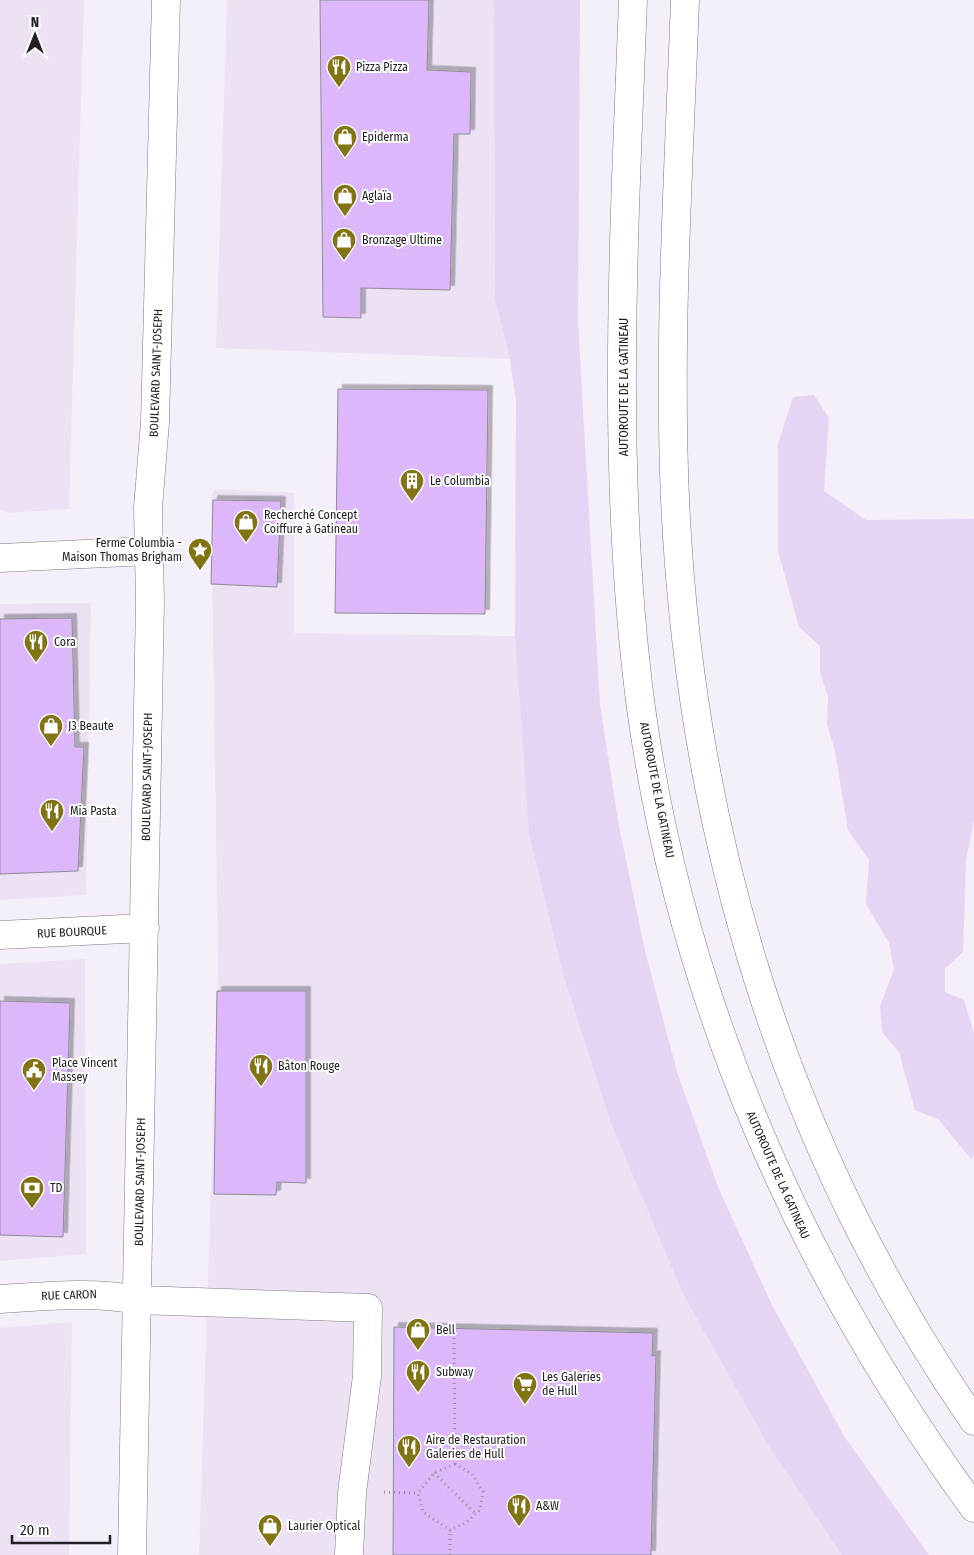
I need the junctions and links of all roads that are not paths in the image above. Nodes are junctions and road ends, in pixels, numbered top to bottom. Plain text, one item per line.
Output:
1 (166, 0) edge
2 (633, 0) edge
3 (685, 0) edge
4 (149, 551) junction
5 (0, 558) edge
6 (145, 928) junction
7 (0, 935) edge
8 (0, 1299) edge
9 (138, 1300) junction
10 (974, 1421) edge
11 (974, 1508) edge
12 (132, 1555) edge
13 (349, 1555) edge

1 - 4 main road, BOULEVARD SAINT-JOSEPH
2 - 11 main road, AUTOROUTE DE LA GATINEAU
3 - 10 main road
4 - 5 main road
4 - 6 main road, BOULEVARD SAINT-JOSEPH
6 - 7 main road, RUE BOURQUE
6 - 9 main road, BOULEVARD SAINT-JOSEPH
8 - 9 main road, RUE CARON
9 - 12 main road, BOULEVARD SAINT-JOSEPH
9 - 13 main road, RUE CARON

